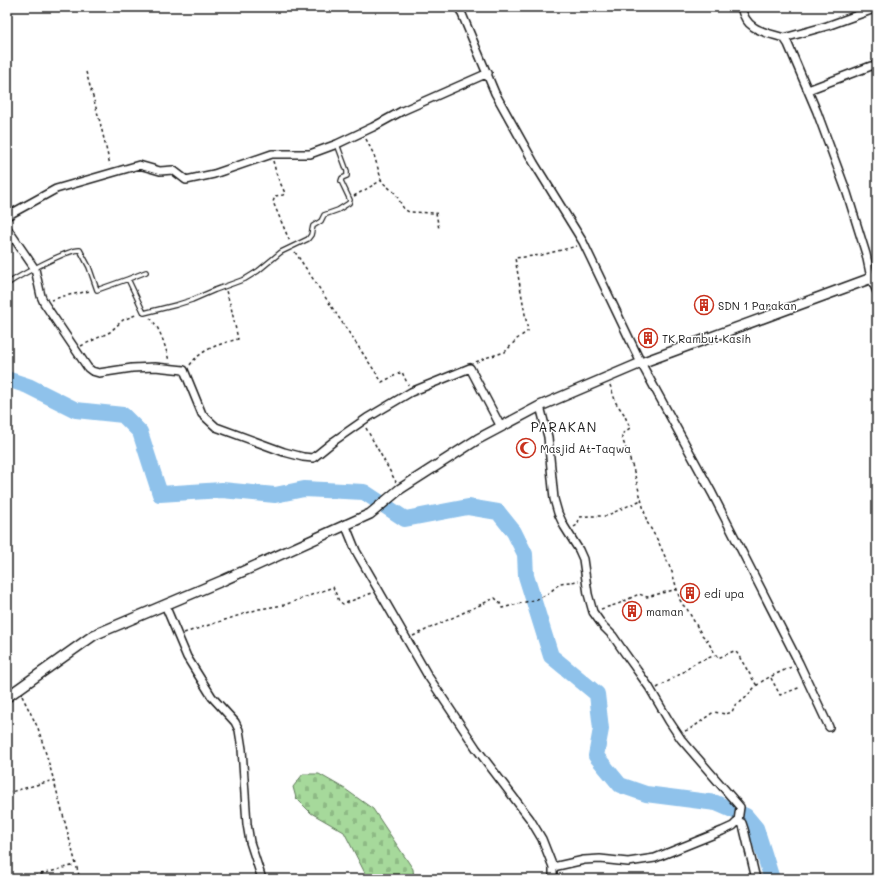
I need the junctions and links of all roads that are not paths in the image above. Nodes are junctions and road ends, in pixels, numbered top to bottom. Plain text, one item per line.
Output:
1 (459, 7) edge
2 (742, 7) edge
3 (877, 8) edge
4 (784, 38) junction
5 (871, 66) dead end
6 (488, 73) junction
7 (808, 90) junction
8 (337, 144) junction
9 (7, 216) edge
10 (7, 228) edge
11 (35, 269) junction
12 (146, 272) dead end
13 (874, 277) edge
14 (128, 279) junction
15 (7, 284) edge
16 (877, 292) edge
17 (641, 363) junction
18 (540, 406) junction
19 (501, 427) junction
20 (345, 524) junction
21 (165, 605) junction
22 (7, 697) edge
23 (829, 727) dead end
24 (739, 819) junction
25 (552, 866) junction
26 (262, 879) edge
27 (553, 879) edge
28 (756, 879) edge

1 - 6 street
2 - 4 street
3 - 4 street
4 - 7 street
5 - 7 street
6 - 8 street
6 - 17 street
7 - 13 street
8 - 9 street
8 - 14 lane
10 - 11 street
11 - 14 lane
11 - 15 lane
11 - 19 street
12 - 14 lane
13 - 16 street
13 - 17 street
17 - 18 street
17 - 23 street
18 - 19 street
18 - 24 street
19 - 20 street
20 - 21 street
20 - 25 street
21 - 22 street
21 - 26 street
24 - 25 street
24 - 28 street
25 - 27 street

